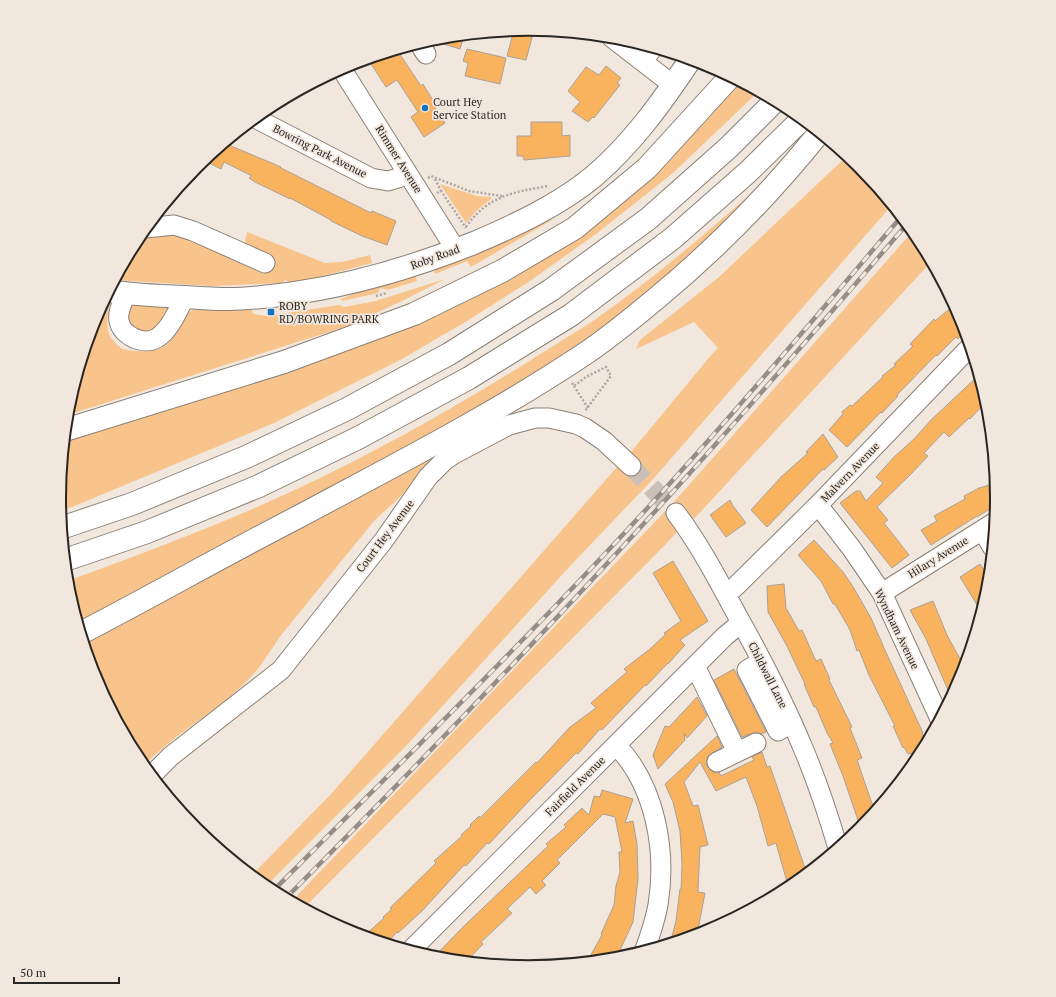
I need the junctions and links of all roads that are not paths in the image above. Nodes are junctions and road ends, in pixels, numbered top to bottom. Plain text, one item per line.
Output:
1 (635, 49) edge
2 (647, 55) edge
3 (687, 65) edge
4 (345, 74) edge
5 (726, 81) edge
6 (673, 85) junction
7 (771, 105) edge
8 (261, 121) edge
9 (798, 123) edge
10 (816, 137) edge
11 (412, 180) junction
12 (154, 227) edge
13 (456, 250) junction
14 (265, 263) dead end
15 (117, 292) edge
16 (185, 297) junction
17 (966, 351) edge
18 (71, 428) edge
19 (630, 466) tunnel mouth
20 (818, 505) junction
21 (676, 513) tunnel mouth
22 (66, 526) edge
23 (989, 526) edge
24 (69, 559) edge
25 (882, 593) junction
26 (726, 595) junction
27 (741, 623) junction
28 (85, 631) edge
29 (695, 666) junction
30 (937, 714) edge
31 (756, 743) dead end
32 (616, 745) junction
33 (737, 752) junction
34 (717, 762) dead end
35 (155, 772) edge
36 (836, 843) edge
37 (647, 945) edge
38 (414, 947) edge

1 - 2 street
2 - 6 street
3 - 6 main road, Roby Road
4 - 11 street, Rimmer Avenue
5 - 18 main road
6 - 13 main road, Roby Road
7 - 22 main road
8 - 11 street, Bowring Park Avenue
9 - 24 main road
10 - 28 main road
11 - 13 street, Rimmer Avenue
12 - 14 street
13 - 16 main road, Roby Road
15 - 16 main road, Roby Road
15 - 16 street
17 - 20 street, Malvern Avenue
19 - 35 street, Court Hey Avenue
20 - 25 street, Wyndham Avenue
20 - 26 street, Malvern Avenue
21 - 26 street, Childwall Lane
23 - 25 street, Hilary Avenue
25 - 30 street, Wyndham Avenue
26 - 27 street, Childwall Lane
27 - 29 street, Fairfield Avenue
27 - 36 street, Childwall Lane
29 - 32 street, Fairfield Avenue
29 - 33 street
31 - 33 street
32 - 37 street
32 - 38 street, Fairfield Avenue
33 - 34 street

